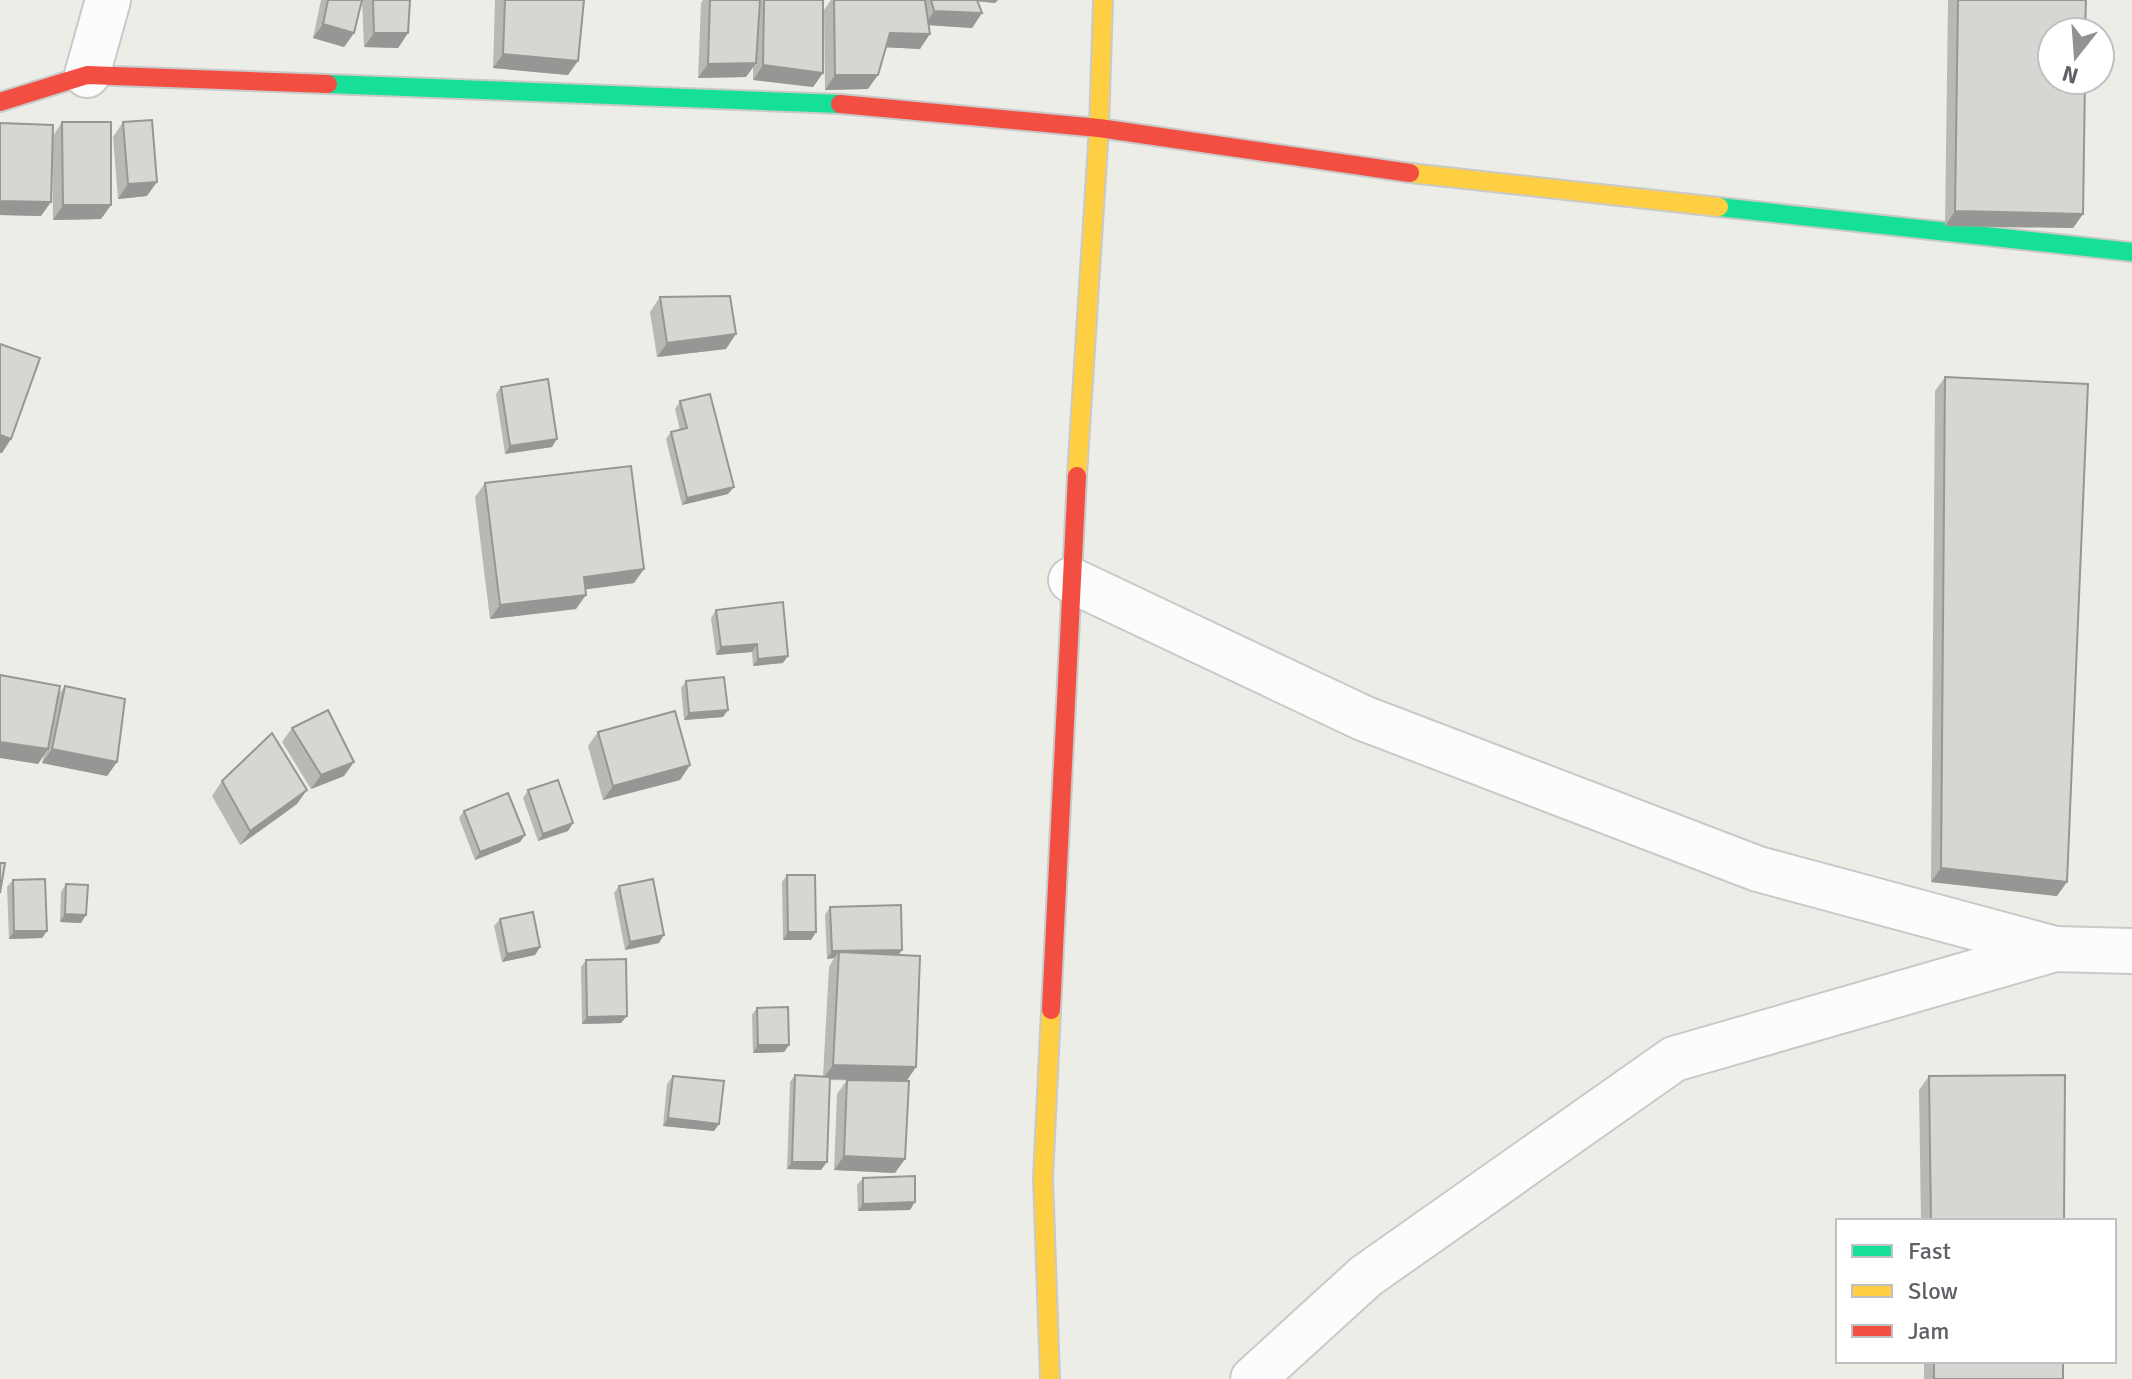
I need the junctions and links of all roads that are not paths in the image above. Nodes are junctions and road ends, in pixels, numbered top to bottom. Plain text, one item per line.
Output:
1 (108, 0) edge
2 (1103, 0) edge
3 (87, 75) junction
4 (0, 102) edge
5 (1099, 128) junction
6 (2132, 252) edge
7 (1071, 580) junction
8 (2055, 949) junction
9 (2132, 951) edge
10 (1050, 1379) edge
11 (1253, 1379) edge

1 - 3 street
2 - 5 street
3 - 4 street
3 - 5 street
5 - 6 street
5 - 7 street
7 - 8 street
7 - 10 street
8 - 9 street
8 - 11 street

